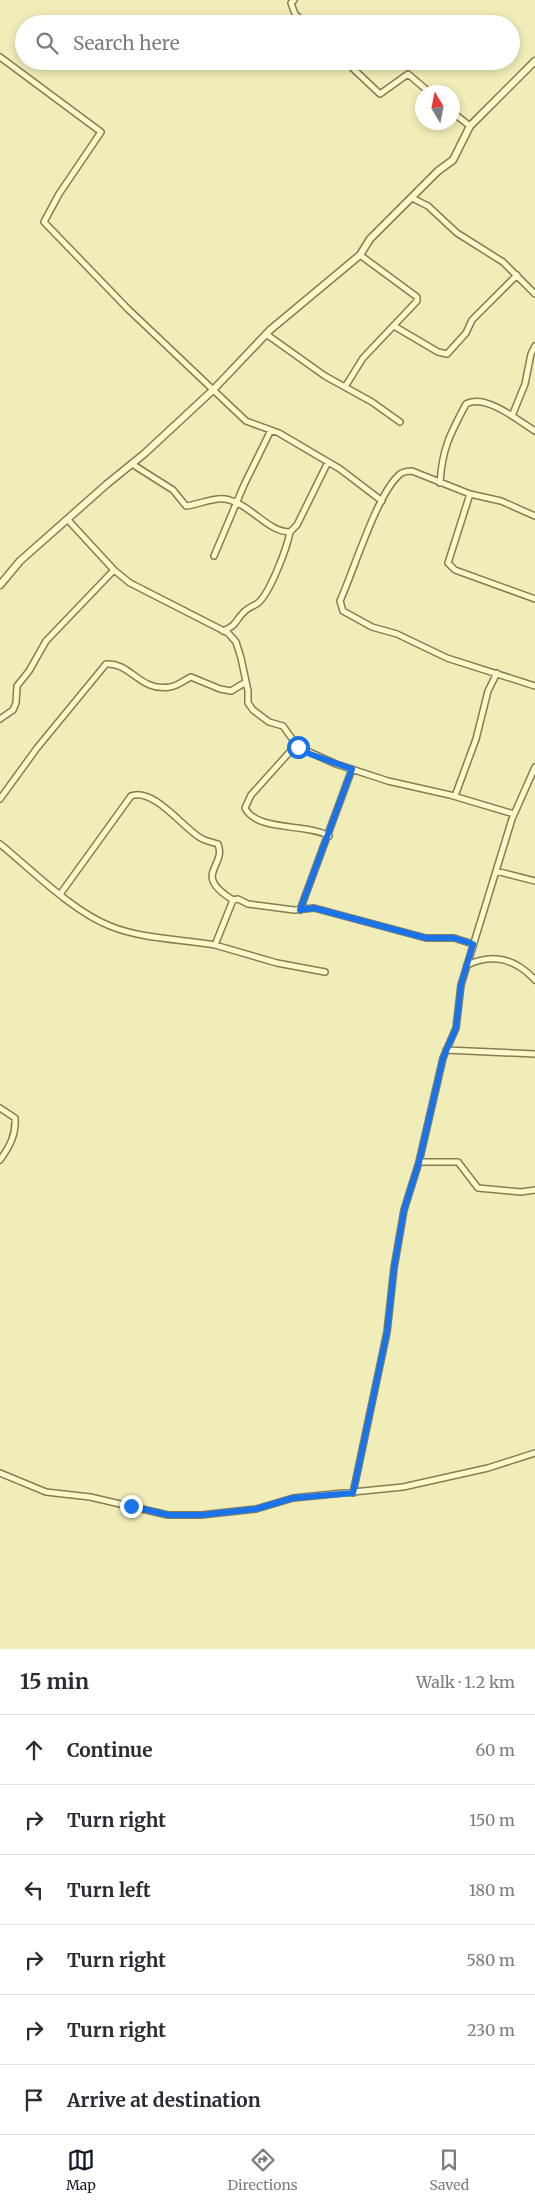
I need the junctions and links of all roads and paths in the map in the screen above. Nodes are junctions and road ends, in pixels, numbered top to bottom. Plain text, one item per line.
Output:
1 (294, 0) edge
2 (296, 15) edge
3 (0, 57) edge
4 (535, 61) edge
5 (15, 68) edge
6 (18, 70) edge
7 (355, 70) edge
8 (421, 85) edge
9 (460, 118) edge
10 (470, 126) junction
11 (412, 198) junction
12 (360, 255) junction
13 (517, 275) junction
14 (535, 294) edge
15 (394, 326) junction
16 (266, 334) junction
17 (535, 346) edge
18 (345, 387) junction
19 (213, 390) junction
20 (512, 416) junction
21 (400, 422) dead end
22 (271, 430) junction
23 (535, 431) edge
24 (328, 462) junction
25 (132, 464) junction
26 (440, 483) junction
27 (470, 494) junction
28 (382, 501) junction
29 (238, 503) junction
30 (535, 516) edge
31 (68, 520) junction
32 (290, 532) junction
33 (214, 556) dead end
34 (114, 570) junction
35 (0, 585) edge
36 (535, 599) edge
37 (223, 631) junction
38 (497, 673) junction
39 (246, 682) junction
40 (535, 686) edge
41 (0, 719) edge
42 (296, 744) junction
43 (535, 767) edge
44 (352, 769) junction
45 (455, 796) junction
46 (0, 799) edge
47 (514, 814) junction
48 (329, 836) junction
49 (0, 844) edge
50 (496, 871) junction
51 (535, 881) edge
52 (61, 893) junction
53 (233, 900) junction
54 (300, 910) junction
55 (215, 944) junction
56 (473, 944) junction
57 (467, 965) junction
58 (325, 972) dead end
59 (535, 980) edge
60 (446, 1050) junction
61 (535, 1054) edge
62 (0, 1108) edge
63 (0, 1160) edge
64 (419, 1162) junction
65 (535, 1190) edge
66 (535, 1453) edge
67 (0, 1473) edge
68 (353, 1493) junction

1 - 2 street
3 - 5 street
4 - 10 street
6 - 19 street
7 - 8 street
9 - 10 street
10 - 11 street
11 - 12 street
11 - 13 street
12 - 15 street
12 - 16 street
13 - 14 street
13 - 15 street
15 - 18 street
16 - 18 street
16 - 19 street
17 - 20 street
18 - 21 street
19 - 22 street
19 - 25 street
20 - 23 street
20 - 26 street
22 - 24 street
22 - 29 street
24 - 28 street
24 - 32 street
25 - 29 street
25 - 31 street
26 - 27 street
26 - 28 street
27 - 30 street
27 - 36 street
28 - 38 street
29 - 32 street
29 - 33 street
31 - 34 street
31 - 35 street
32 - 37 street
34 - 37 street
34 - 41 street
37 - 39 street
38 - 40 street
38 - 45 street
39 - 42 street
39 - 46 street
42 - 44 street
42 - 48 street
43 - 47 street
44 - 45 street
44 - 48 street
45 - 47 street
47 - 50 street
48 - 54 street
49 - 52 street
50 - 51 street
50 - 56 street
52 - 53 street
52 - 55 street
53 - 54 street
53 - 55 street
54 - 56 street
55 - 58 street
56 - 57 street
57 - 59 street
57 - 60 street
60 - 61 street
60 - 64 street
62 - 63 street
64 - 65 street
64 - 68 street
66 - 68 street
67 - 68 street

